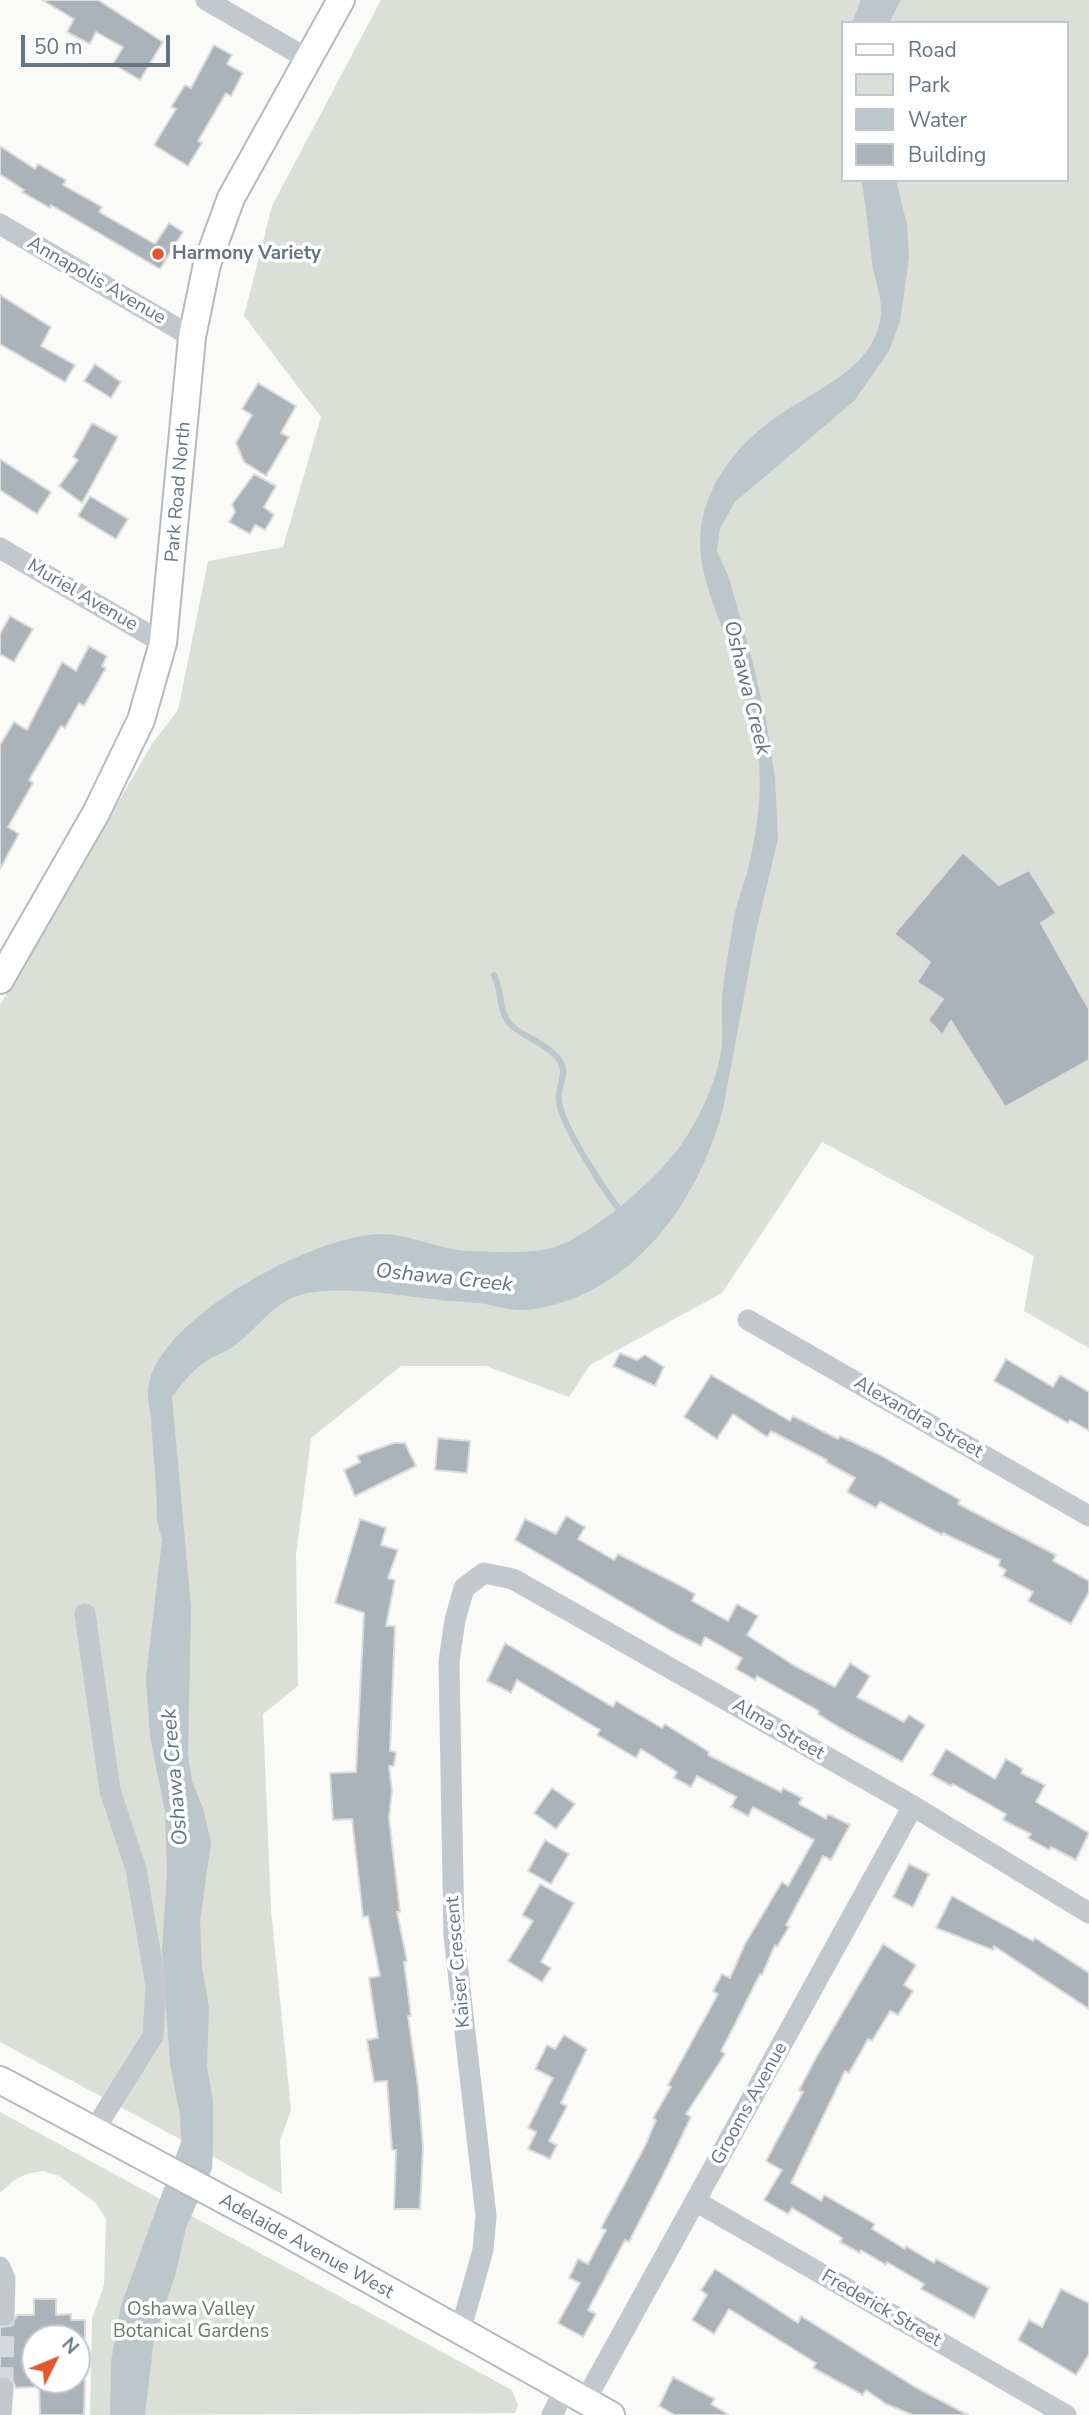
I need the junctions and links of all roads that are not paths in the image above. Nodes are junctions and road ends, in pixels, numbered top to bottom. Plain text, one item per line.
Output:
1 (206, 0) edge
2 (341, 0) edge
3 (308, 59) junction
4 (0, 224) edge
5 (192, 337) junction
6 (0, 548) edge
7 (163, 643) junction
8 (0, 980) edge
9 (748, 1320) dead end
10 (1089, 1516) edge
11 (464, 1588) joint
12 (85, 1614) dead end
13 (913, 1806) junction
14 (1089, 1913) edge
15 (0, 2080) edge
16 (93, 2132) junction
17 (697, 2202) junction
18 (0, 2267) edge
19 (4, 2315) dead end
20 (460, 2332) junction
21 (3, 2388) dead end
22 (575, 2395) junction
23 (1, 2415) edge
24 (552, 2415) edge
25 (611, 2415) edge
26 (1066, 2415) edge

1 - 3 street
2 - 3 main road, Park Road North
3 - 5 main road, Park Road North
4 - 5 street, Annapolis Avenue
5 - 7 main road, Park Road North
6 - 7 street, Muriel Avenue
7 - 8 main road, Park Road North
9 - 10 street, Alexandra Street
11 - 13 street, Alma Street
11 - 20 street, Kaiser Crescent
12 - 16 street
13 - 14 street, Alma Street
13 - 17 street, Grooms Avenue
15 - 16 main road, Adelaide Avenue West
16 - 20 main road, Adelaide Avenue West
17 - 22 street, Grooms Avenue
17 - 26 street, Frederick Street
18 - 19 street
20 - 22 main road, Adelaide Avenue West
21 - 23 street
22 - 24 street
22 - 25 main road, Adelaide Avenue West

